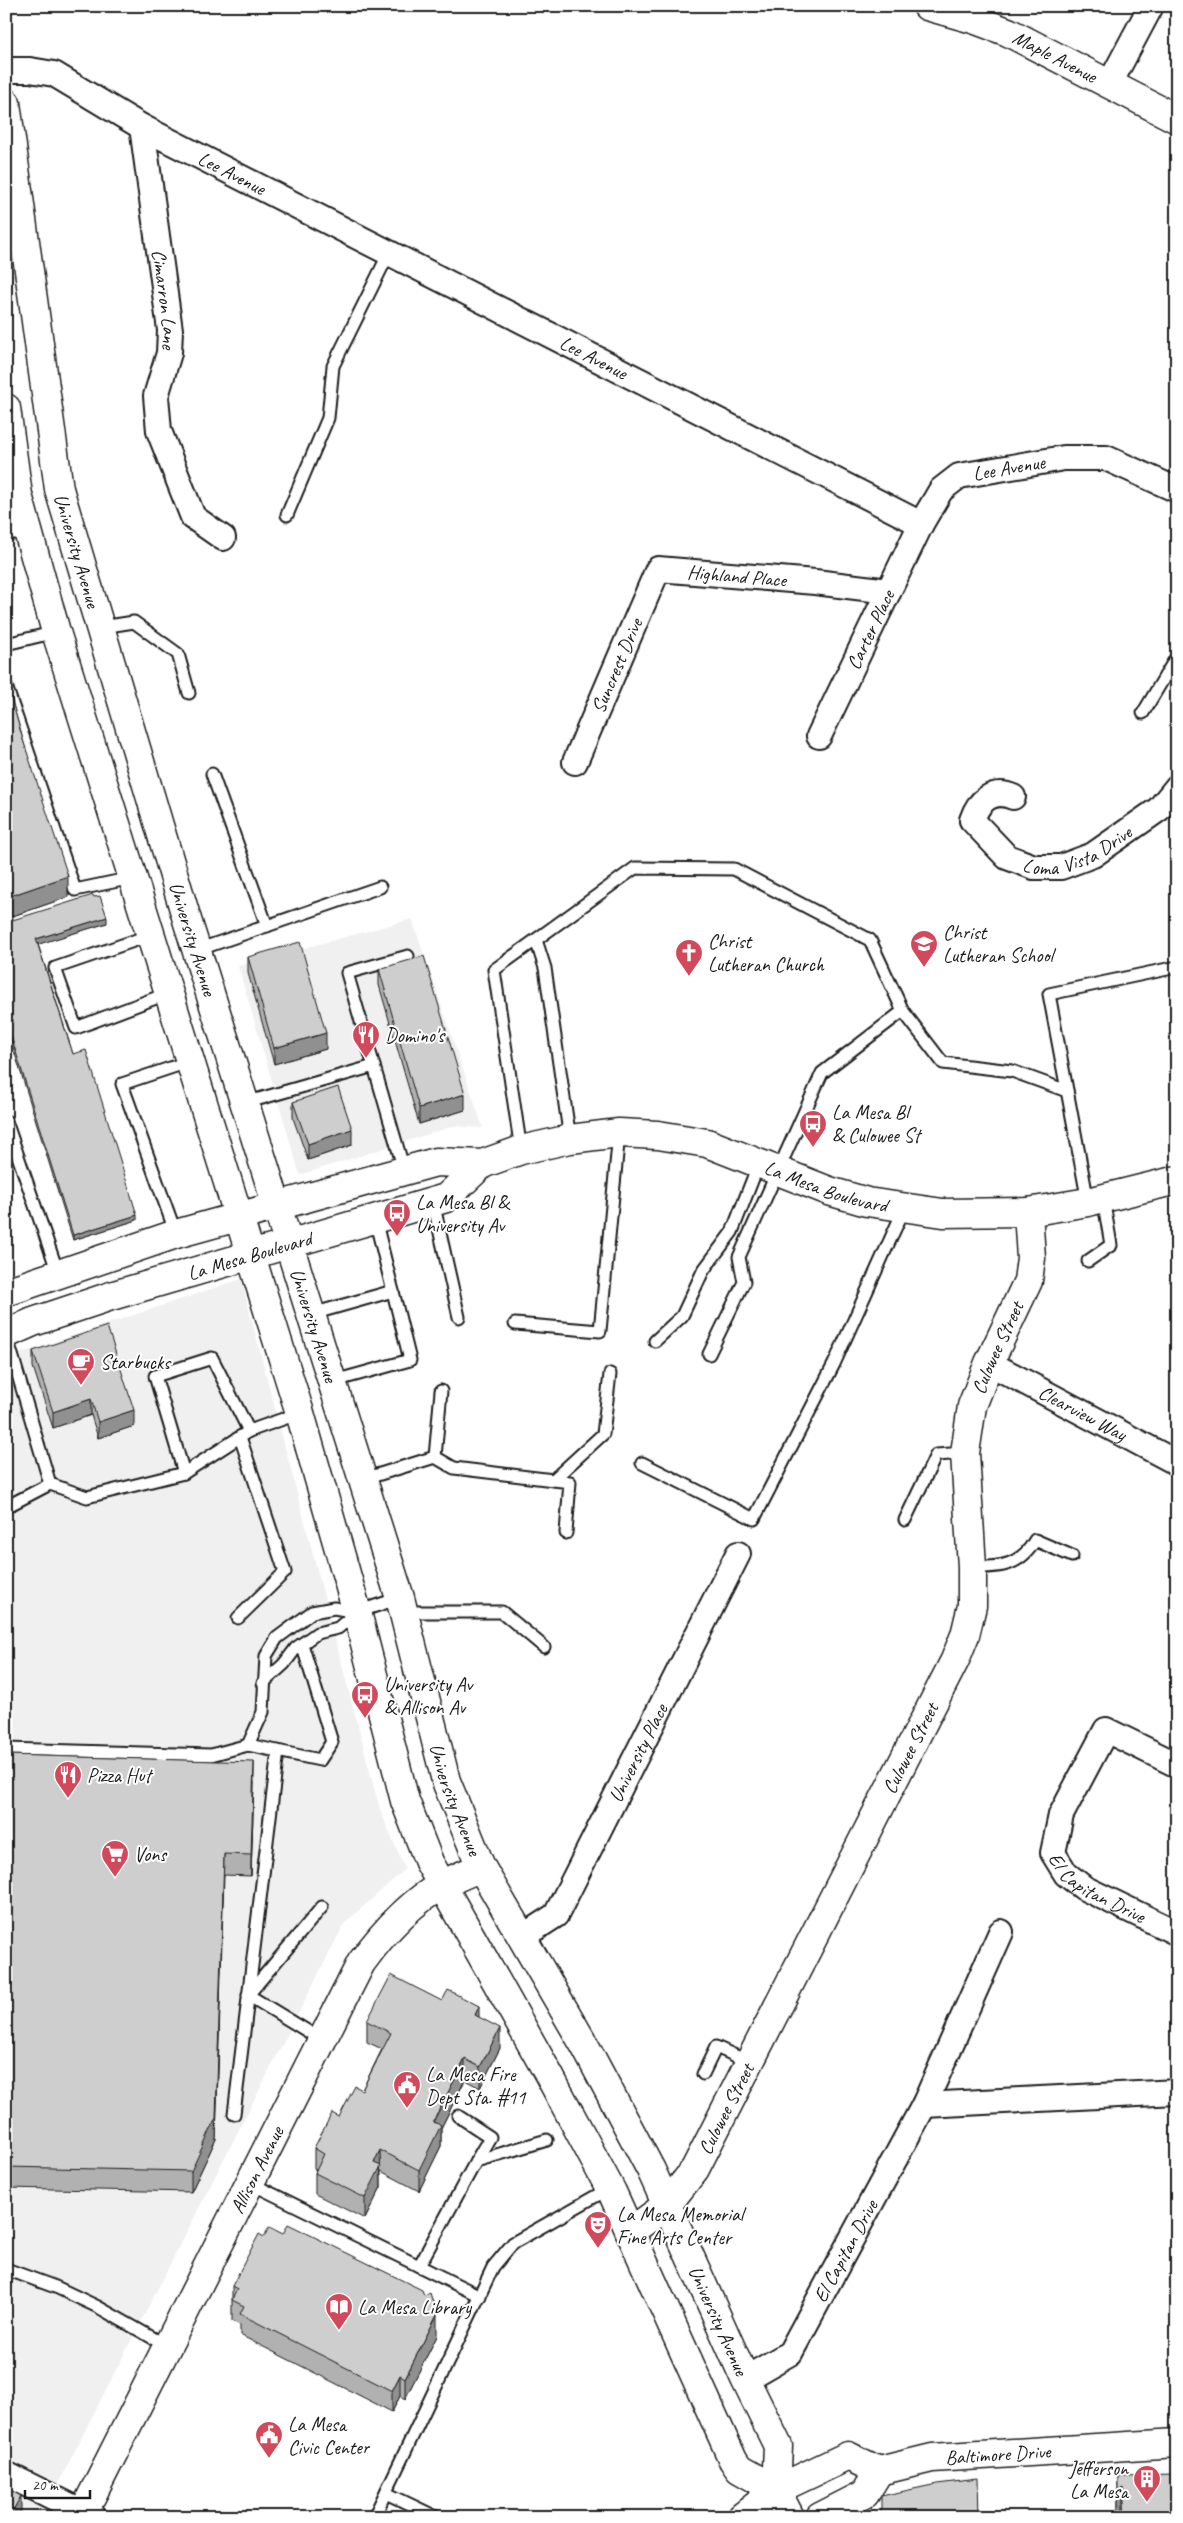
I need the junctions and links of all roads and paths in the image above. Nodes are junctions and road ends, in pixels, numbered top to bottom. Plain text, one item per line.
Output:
1 (927, 6) edge
2 (1151, 6) edge
3 (6, 70) edge
4 (1109, 85) junction
5 (6, 103) edge
6 (1177, 119) edge
7 (142, 127) junction
8 (389, 253) junction
9 (6, 408) edge
10 (1177, 490) edge
11 (287, 515) dead end
12 (921, 524) junction
13 (17, 532) edge
14 (223, 538) dead end
15 (658, 569) joint
16 (888, 591) junction
17 (102, 627) junction
18 (56, 632) junction
19 (6, 644) edge
20 (1177, 656) edge
21 (6, 686) edge
22 (189, 693) dead end
23 (1143, 713) dead end
24 (819, 736) dead end
25 (574, 762) dead end
26 (212, 774) dead end
27 (1177, 786) edge
28 (1013, 798) dead end
29 (132, 878) junction
30 (380, 887) dead end
31 (266, 926) junction
32 (151, 935) junction
33 (536, 940) junction
34 (197, 950) junction
35 (408, 956) dead end
36 (1177, 967) edge
37 (169, 993) junction
38 (903, 1011) junction
39 (191, 1062) junction
40 (374, 1066) junction
41 (1067, 1091) junction
42 (246, 1103) junction
43 (6, 1120) edge
44 (619, 1133) junction
45 (570, 1139) junction
46 (521, 1150) junction
47 (482, 1164) junction
48 (770, 1166) junction
49 (404, 1170) junction
50 (1177, 1180) edge
51 (1096, 1200) junction
52 (433, 1202) junction
53 (278, 1206) junction
54 (904, 1209) junction
55 (1028, 1212) junction
56 (240, 1217) junction
57 (375, 1219) junction
58 (176, 1234) junction
59 (290, 1244) junction
60 (251, 1255) junction
61 (1088, 1261) dead end
62 (58, 1273) junction
63 (393, 1291) junction
64 (6, 1292) edge
65 (312, 1314) junction
66 (459, 1317) dead end
67 (515, 1324) dead end
68 (6, 1334) edge
69 (655, 1341) dead end
70 (709, 1354) dead end
71 (989, 1363) junction
72 (610, 1374) dead end
73 (334, 1381) junction
74 (441, 1391) dead end
75 (300, 1413) junction
76 (245, 1434) junction
77 (965, 1453) junction
78 (1174, 1455) edge
79 (436, 1457) junction
80 (642, 1462) dead end
81 (184, 1473) junction
82 (364, 1479) junction
83 (553, 1480) junction
84 (50, 1484) junction
85 (7, 1504) edge
86 (905, 1520) dead end
87 (566, 1533) dead end
88 (738, 1554) dead end
89 (1072, 1556) dead end
90 (972, 1567) junction
91 (402, 1605) junction
92 (356, 1612) junction
93 (238, 1618) dead end
94 (302, 1644) junction
95 (544, 1647) dead end
96 (263, 1683) junction
97 (248, 1745) junction
98 (6, 1749) edge
99 (278, 1751) junction
100 (1177, 1766) edge
101 (481, 1867) junction
102 (441, 1885) junction
103 (322, 1907) dead end
104 (1000, 1932) dead end
105 (1177, 1933) edge
106 (522, 1937) junction
107 (248, 1995) junction
108 (322, 2040) junction
109 (749, 2062) junction
110 (703, 2074) dead end
111 (1177, 2092) edge
112 (924, 2105) junction
113 (234, 2114) dead end
114 (458, 2116) dead end
115 (547, 2140) dead end
116 (476, 2161) junction
117 (250, 2183) junction
118 (610, 2188) junction
119 (667, 2205) junction
120 (630, 2232) junction
121 (419, 2266) junction
122 (6, 2269) edge
123 (480, 2296) junction
124 (167, 2346) junction
125 (745, 2379) junction
126 (1177, 2443) edge
127 (879, 2471) junction
128 (6, 2474) edge
129 (776, 2490) junction
130 (386, 2492) junction
131 (85, 2515) edge
132 (374, 2517) edge
133 (436, 2517) edge
134 (742, 2517) edge
135 (790, 2517) edge
136 (820, 2517) edge

1 - 4 main road, Maple Avenue
2 - 4 street
3 - 7 street, Lee Avenue
4 - 6 main road, Maple Avenue
5 - 17 main road, University Avenue
7 - 8 street, Lee Avenue
7 - 14 street, Cimarron Lane
8 - 11 lane
8 - 12 street, Lee Avenue
9 - 13 main road, University Avenue
10 - 12 street, Lee Avenue
12 - 16 street, Carter Place
13 - 18 main road, University Avenue
15 - 16 street, Highland Place
15 - 25 street, Suncrest Drive
16 - 24 street, Carter Place
17 - 22 lane
17 - 34 main road, University Avenue
18 - 19 lane
18 - 29 main road, University Avenue
20 - 23 lane
21 - 29 lane
26 - 31 lane
27 - 28 street, Loma Vista Drive
29 - 32 main road, University Avenue
30 - 31 lane
31 - 34 lane
32 - 37 main road, University Avenue
32 - 37 lane
33 - 38 lane
33 - 45 lane
33 - 46 lane
34 - 42 main road, University Avenue
35 - 40 lane
36 - 41 lane
37 - 39 main road, University Avenue
38 - 41 lane
38 - 48 lane
39 - 56 main road, University Avenue
39 - 58 lane
40 - 42 lane
40 - 49 lane
41 - 51 lane
42 - 53 main road, University Avenue
43 - 62 lane
44 - 45 main road, La Mesa Boulevard
44 - 48 main road, La Mesa Boulevard
44 - 67 lane
45 - 46 main road, La Mesa Boulevard
46 - 47 main road, La Mesa Boulevard
47 - 49 main road, La Mesa Boulevard
47 - 52 main road, La Mesa Boulevard
48 - 54 main road, La Mesa Boulevard
48 - 69 lane
48 - 70 lane
49 - 53 main road, La Mesa Boulevard
50 - 51 main road, La Mesa Boulevard
51 - 55 main road, La Mesa Boulevard
51 - 61 lane
52 - 57 main road, La Mesa Boulevard
52 - 66 lane
53 - 56 main road, La Mesa Boulevard
53 - 59 main road, University Avenue
54 - 55 main road, La Mesa Boulevard
54 - 80 lane
55 - 71 main road, Culowee Street
56 - 58 main road, La Mesa Boulevard
56 - 60 main road, University Avenue
57 - 59 main road, La Mesa Boulevard
57 - 63 lane
58 - 62 main road, La Mesa Boulevard
59 - 60 main road, La Mesa Boulevard
59 - 65 main road, University Avenue
60 - 68 main road, La Mesa Boulevard
60 - 75 main road, University Avenue
62 - 64 main road, La Mesa Boulevard
63 - 65 lane
63 - 73 lane
65 - 73 main road, University Avenue
68 - 84 lane
71 - 77 main road, Culowee Street
71 - 78 street, Clearview Way
72 - 83 lane
73 - 82 main road, University Avenue
74 - 79 lane
75 - 76 lane
75 - 92 main road, University Avenue
76 - 81 lane
76 - 81 lane
76 - 93 lane
77 - 86 lane
77 - 90 main road, Culowee Street
79 - 82 lane
79 - 83 lane
81 - 84 lane
82 - 91 main road, University Avenue
83 - 87 lane
84 - 85 lane
88 - 106 street, University Place
89 - 90 lane
90 - 109 main road, Culowee Street
91 - 92 lane
91 - 95 lane
91 - 101 main road, University Avenue
92 - 94 lane
92 - 96 lane
92 - 102 main road, University Avenue
94 - 96 lane
94 - 99 lane
96 - 97 lane
97 - 98 lane
97 - 99 lane
99 - 107 lane
100 - 105 street, El Capitan Drive
101 - 102 main road, Allison Avenue
101 - 106 main road, University Avenue
102 - 108 main road, Allison Avenue
102 - 118 main road, University Avenue
103 - 107 lane
104 - 112 street, El Capitan Drive
106 - 119 main road, University Avenue
107 - 108 lane
107 - 113 lane
108 - 117 main road, Allison Avenue
109 - 110 lane
109 - 119 main road, Culowee Street
111 - 112 street
112 - 125 street, El Capitan Drive
114 - 116 lane
115 - 116 lane
116 - 121 lane
117 - 121 lane
117 - 124 main road, Allison Avenue
118 - 120 main road, University Avenue
118 - 123 lane
119 - 120 main road, Culowee Street
119 - 125 main road, University Avenue
120 - 129 main road, University Avenue
121 - 123 lane
122 - 124 lane
123 - 130 lane
124 - 131 main road, Allison Avenue
125 - 129 main road, University Avenue
126 - 127 main road, Baltimore Drive
127 - 129 main road
127 - 136 main road
128 - 131 street
129 - 134 main road
129 - 135 main road
130 - 132 lane
130 - 133 lane

